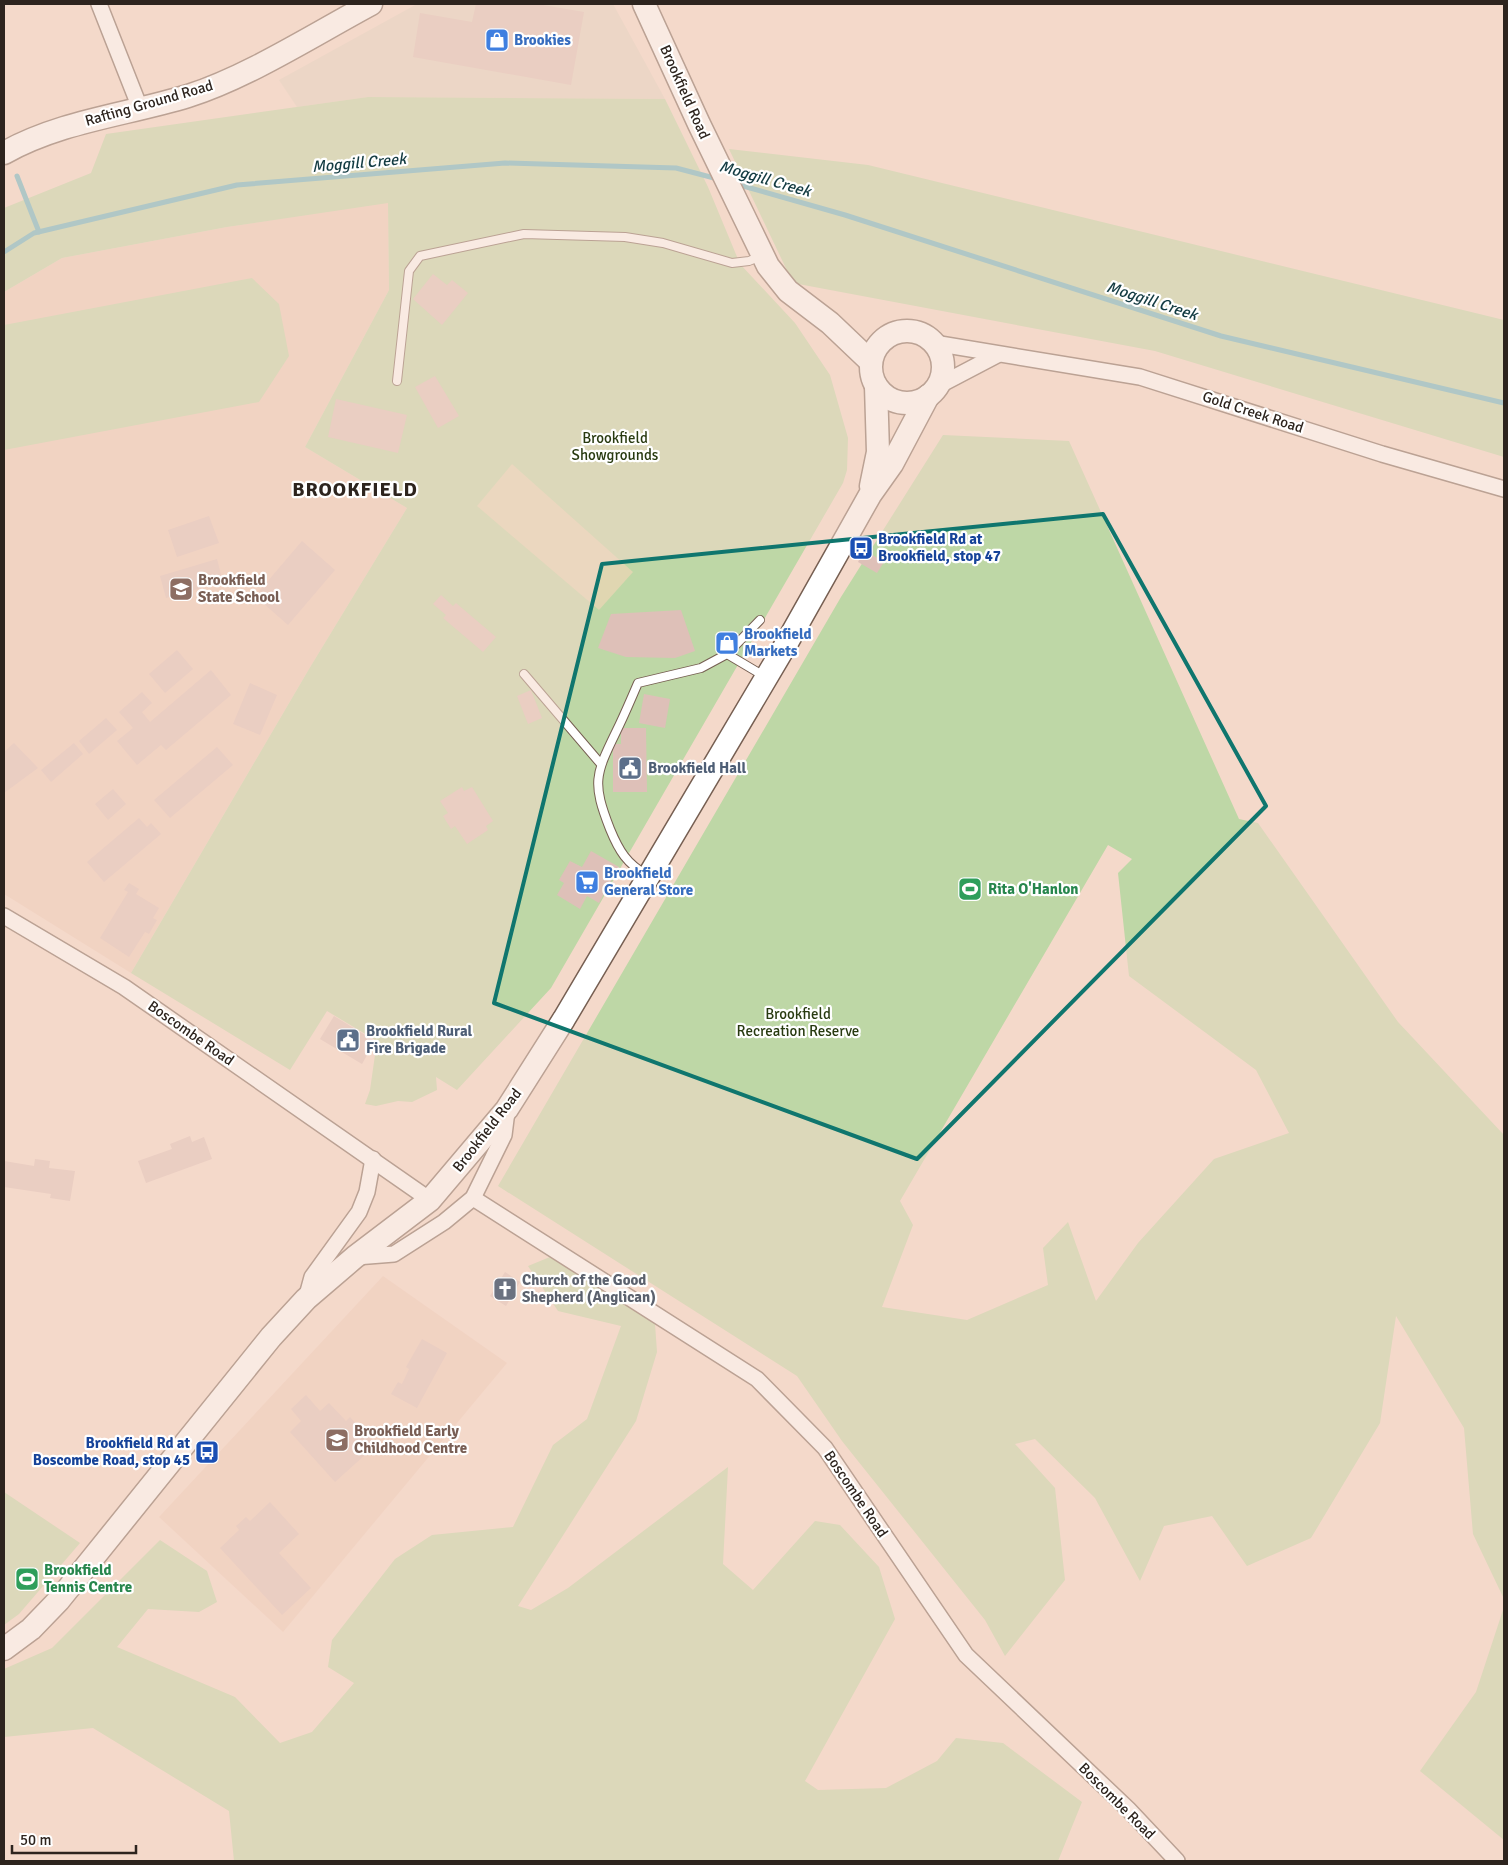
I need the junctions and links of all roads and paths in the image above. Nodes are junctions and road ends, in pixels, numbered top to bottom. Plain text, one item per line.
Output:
1 (99, 4) edge
2 (371, 4) edge
3 (644, 4) edge
4 (140, 108) junction
5 (4, 154) edge
6 (757, 246) junction
7 (830, 323) junction
8 (882, 341) junction
9 (934, 344) junction
10 (998, 356) junction
11 (871, 362) junction
12 (397, 381) dead end
13 (876, 386) junction
14 (932, 391) junction
15 (1504, 489) edge
16 (870, 495) junction
17 (760, 620) dead end
18 (727, 654) junction
19 (524, 674) dead end
20 (766, 677) junction
21 (600, 763) junction
22 (648, 876) junction
23 (4, 916) edge
24 (507, 1109) junction
25 (373, 1159) junction
26 (472, 1198) junction
27 (430, 1200) junction
28 (355, 1257) junction
29 (306, 1299) junction
30 (4, 1649) edge
31 (1176, 1861) edge

1 - 4 street
2 - 4 main road, Rafting Ground Road
3 - 6 main road, Brookfield Road
4 - 5 main road, Rafting Ground Road
6 - 7 main road, Brookfield Road
6 - 12 lane
7 - 8 main road, Brookfield Road
7 - 11 main road, Brookfield Road
8 - 9 main road
8 - 11 main road
9 - 10 street, Gold Creek Road
9 - 14 main road
10 - 14 street
10 - 15 street, Gold Creek Road
11 - 13 main road
13 - 14 main road
13 - 16 main road, Brookfield Road
14 - 16 main road, Brookfield Road
16 - 20 main road, Brookfield Road
17 - 18 lane
18 - 20 lane
18 - 21 lane
19 - 21 lane
20 - 22 main road, Brookfield Road
21 - 22 lane
22 - 24 main road, Brookfield Road
23 - 25 street, Boscombe Road
24 - 26 street
24 - 27 main road, Brookfield Road
25 - 27 street, Boscombe Road
25 - 29 street
26 - 28 street
26 - 31 street, Boscombe Road
27 - 28 main road, Brookfield Road
28 - 29 main road, Brookfield Road
29 - 30 main road, Brookfield Road

